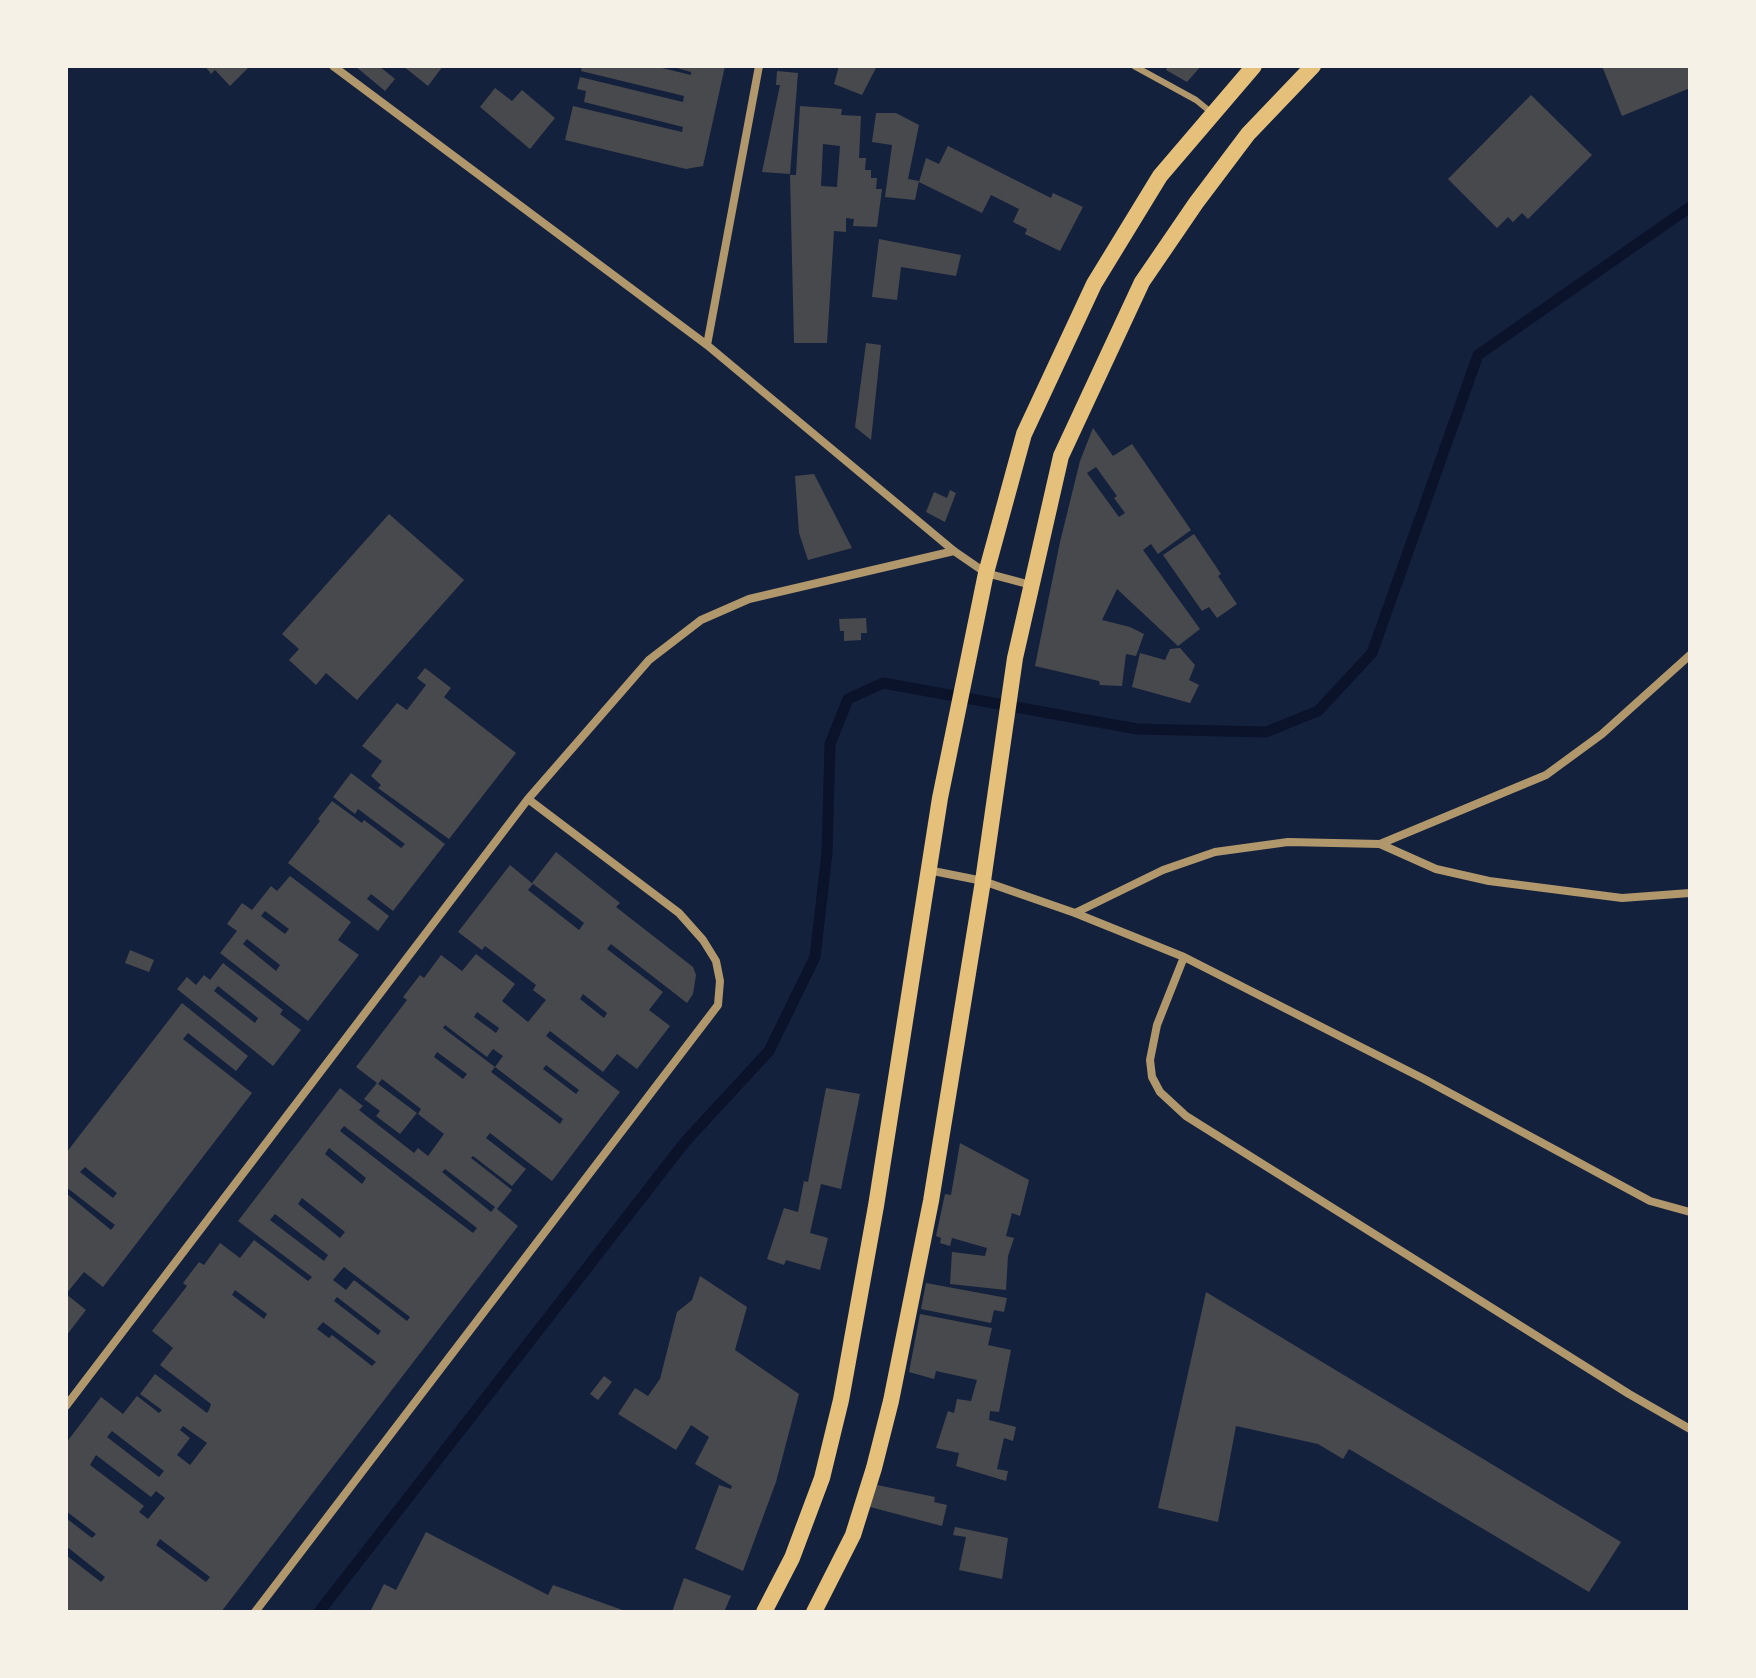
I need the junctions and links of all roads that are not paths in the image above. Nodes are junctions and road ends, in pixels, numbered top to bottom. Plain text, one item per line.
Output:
1 (333, 66) edge
2 (759, 66) edge
3 (1134, 66) edge
4 (1254, 66) edge
5 (1313, 66) edge
6 (1212, 113) junction
7 (707, 345) junction
8 (954, 551) junction
9 (986, 573) junction
10 (1031, 585) junction
11 (1690, 655) edge
12 (528, 799) junction
13 (1380, 844) junction
14 (928, 870) junction
15 (983, 881) junction
16 (1690, 893) edge
17 (1075, 913) junction
18 (1184, 957) junction
19 (1690, 1212) edge
20 (66, 1406) edge
21 (1690, 1429) edge
22 (255, 1612) edge
23 (764, 1612) edge
24 (814, 1612) edge

1 - 7 street
2 - 7 street
3 - 6 lane
4 - 6 main road
5 - 10 main road
6 - 9 main road
7 - 8 street
8 - 9 street
8 - 12 street
9 - 10 street
9 - 14 main road
10 - 15 main road
11 - 13 street
12 - 20 street
12 - 22 street
13 - 16 street
13 - 17 street
14 - 15 street
14 - 23 main road
15 - 17 street
15 - 24 main road
17 - 18 street
18 - 19 street
18 - 21 street

